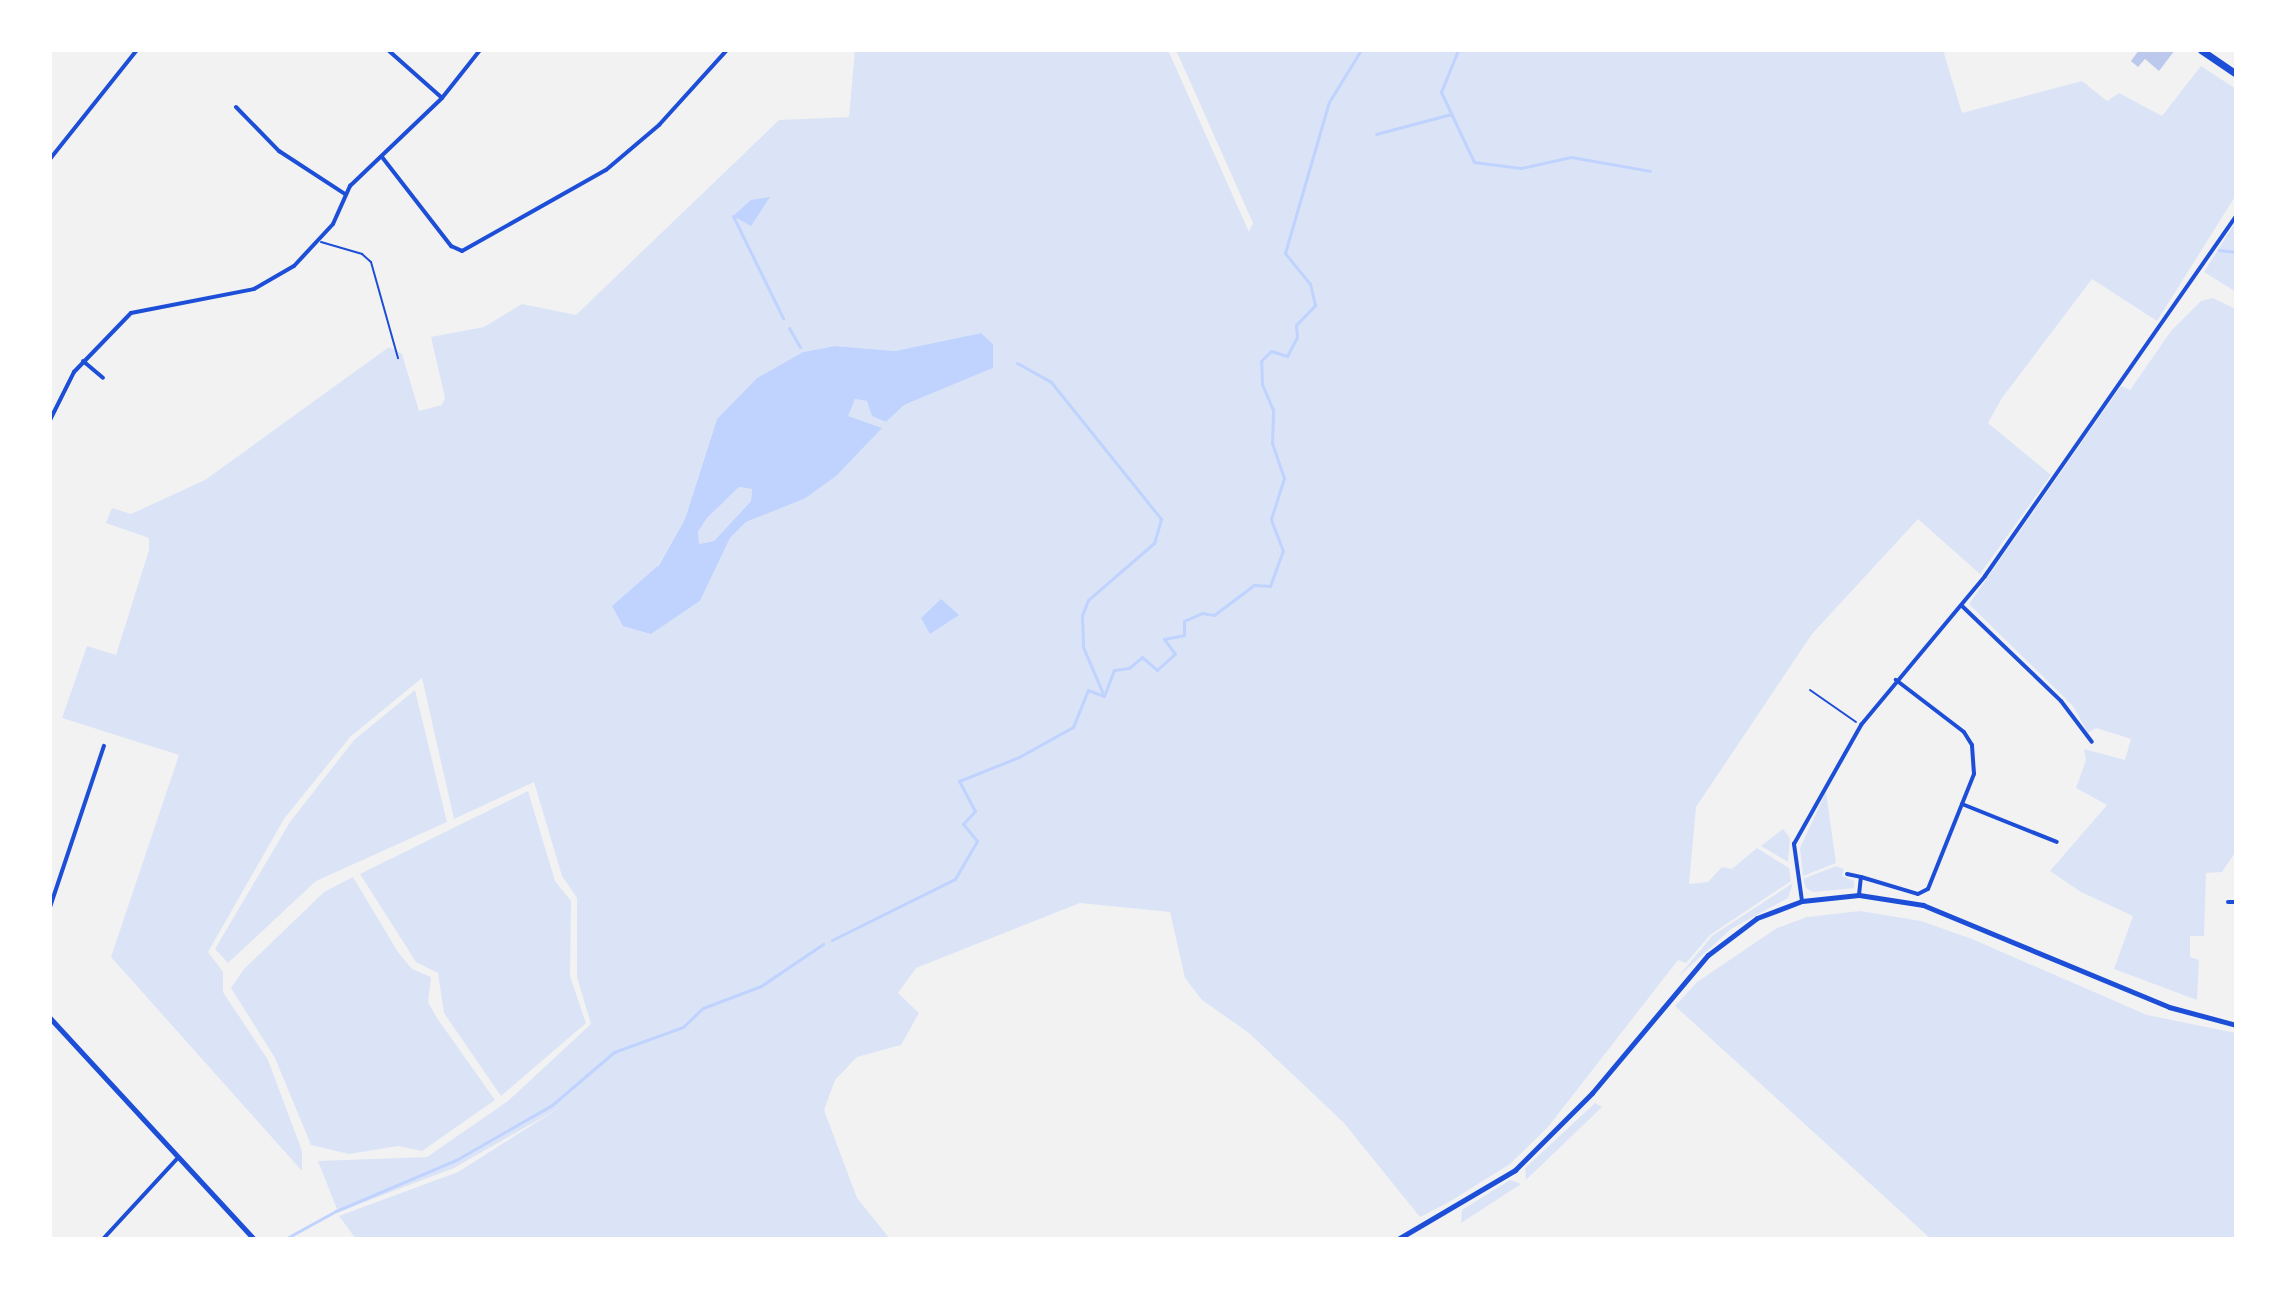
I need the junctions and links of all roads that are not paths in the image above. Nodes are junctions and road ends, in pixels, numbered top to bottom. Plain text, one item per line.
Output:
1 (137, 50) edge
2 (388, 50) edge
3 (480, 50) edge
4 (727, 50) edge
5 (2201, 50) edge
6 (2236, 74) edge
7 (442, 98) junction
8 (236, 107) dead end
9 (382, 157) junction
10 (50, 159) edge
11 (345, 194) junction
12 (2236, 216) edge
13 (320, 241) junction
14 (398, 358) dead end
15 (83, 361) junction
16 (103, 378) dead end
17 (50, 420) edge
18 (1962, 606) junction
19 (1896, 680) junction
20 (2092, 742) dead end
21 (104, 746) dead end
22 (1962, 804) junction
23 (2057, 842) dead end
24 (1847, 874) dead end
25 (1861, 877) junction
26 (1859, 895) junction
27 (1802, 901) junction
28 (2228, 902) dead end
29 (2236, 902) edge
30 (50, 907) edge
31 (50, 1018) edge
32 (2236, 1025) edge
33 (176, 1160) junction
34 (103, 1239) edge
35 (254, 1239) edge
36 (1398, 1239) edge

1 - 10 street
2 - 7 street
3 - 7 street
4 - 9 street
5 - 6 main road
7 - 9 street
8 - 11 street
9 - 11 street
11 - 13 street
12 - 18 street
13 - 14 lane
13 - 15 street
15 - 16 street
15 - 17 street
18 - 19 street
18 - 20 street
19 - 22 street
19 - 27 street
21 - 30 street
22 - 23 street
22 - 25 street
24 - 25 street
25 - 26 street
26 - 27 street
26 - 32 street
27 - 36 street
28 - 29 street
31 - 33 street
33 - 34 street
33 - 35 street

